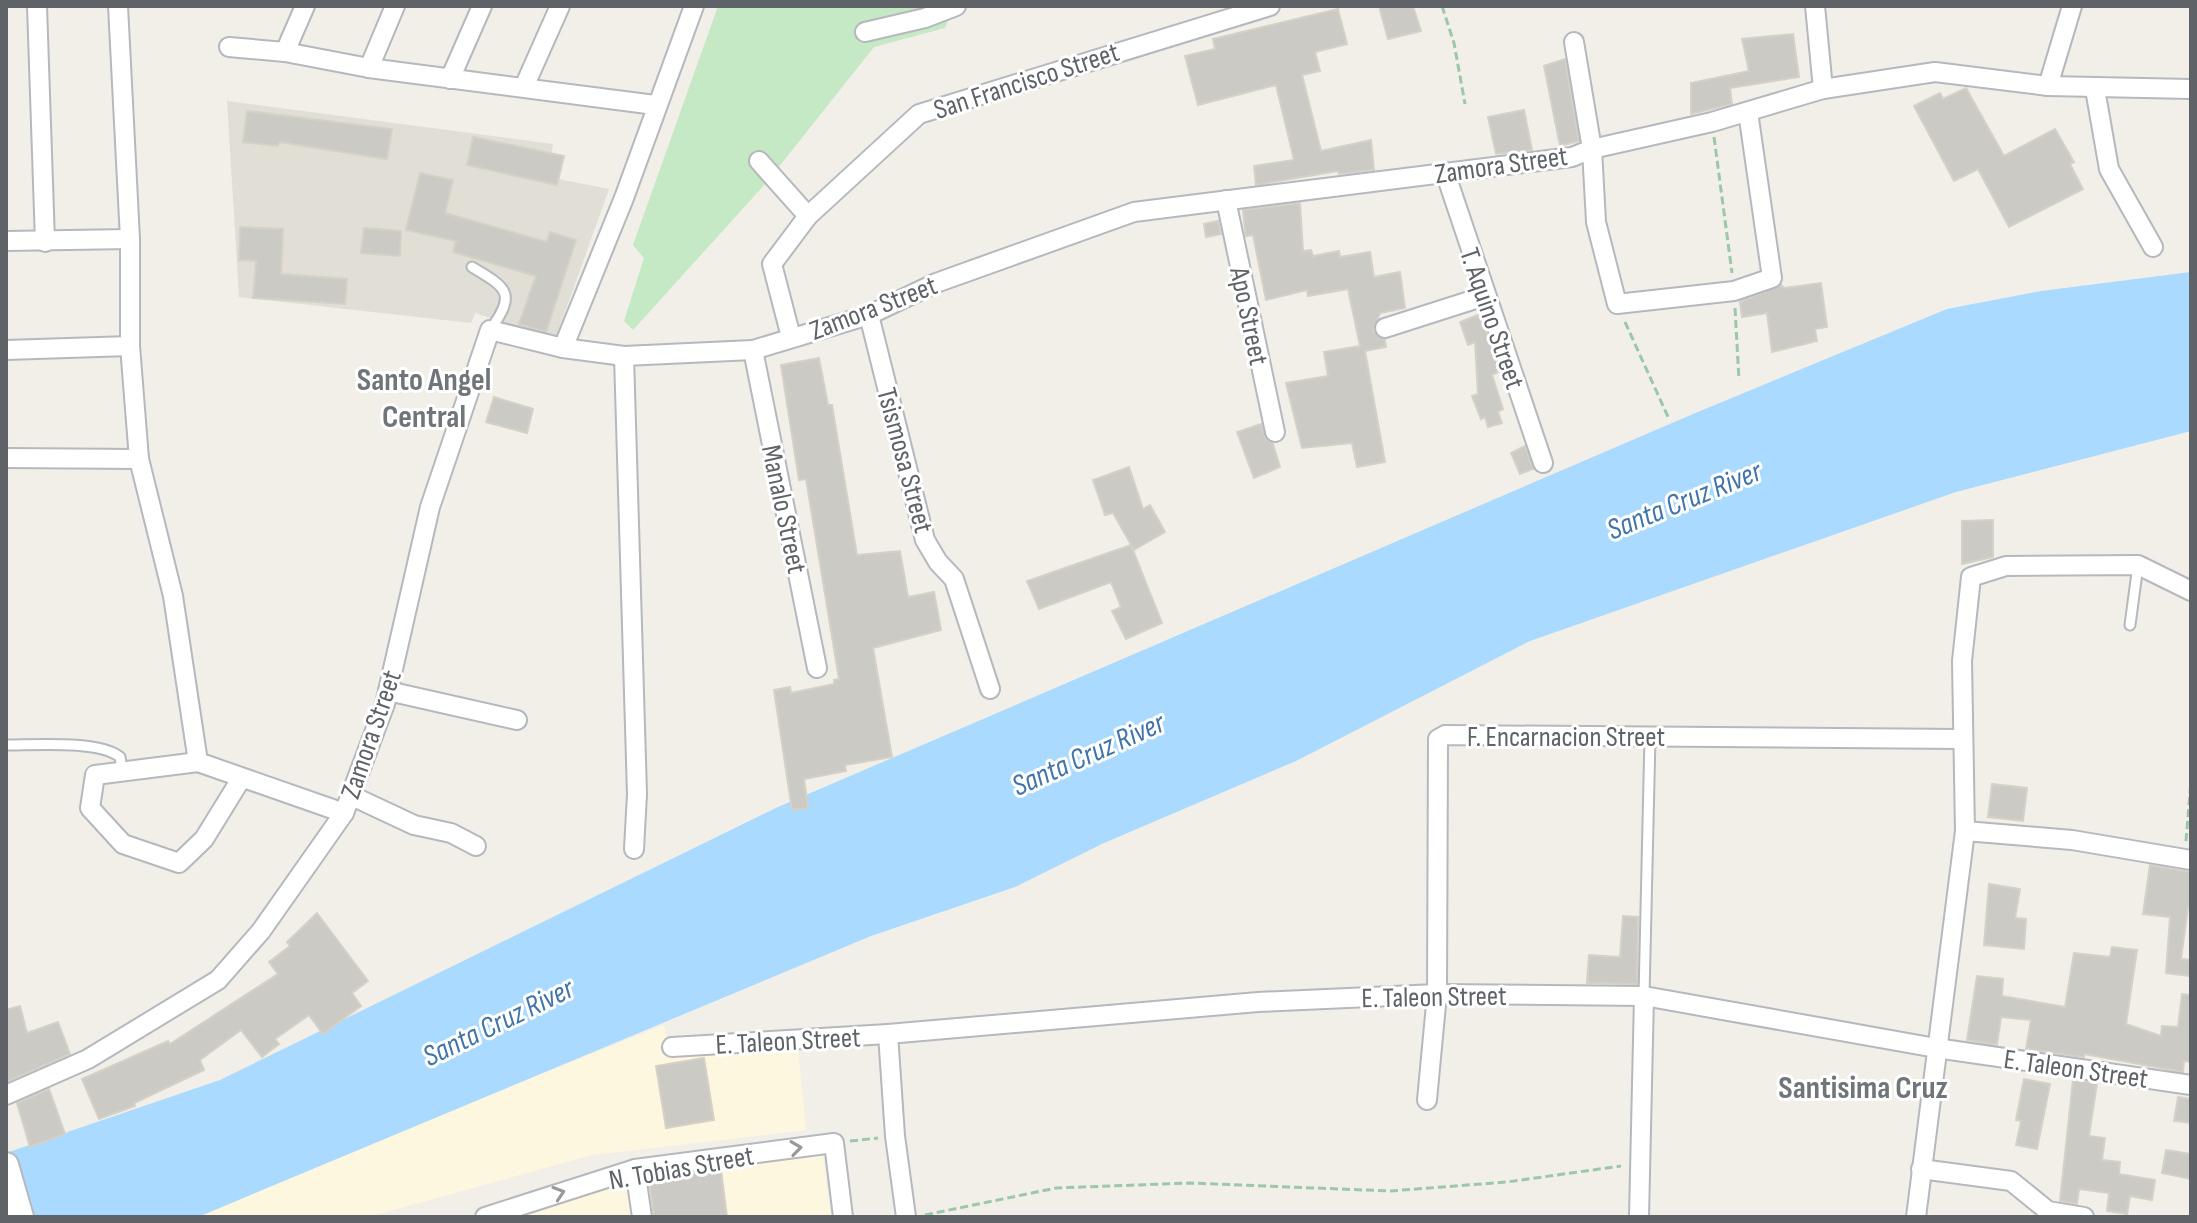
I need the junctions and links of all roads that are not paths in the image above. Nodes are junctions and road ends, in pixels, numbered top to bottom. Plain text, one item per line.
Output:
1 (37, 6) edge
2 (118, 6) edge
3 (305, 6) edge
4 (395, 6) edge
5 (482, 6) edge
6 (560, 6) edge
7 (694, 6) edge
8 (956, 6) edge
9 (1270, 6) edge
10 (1815, 6) edge
11 (2072, 6) edge
12 (865, 32) dead end
13 (1574, 42) dead end
14 (229, 47) dead end
15 (285, 52) junction
16 (369, 68) junction
17 (450, 79) junction
18 (2048, 86) junction
19 (524, 87) junction
20 (1823, 89) junction
21 (2095, 89) junction
22 (2191, 89) edge
23 (655, 105) junction
24 (1748, 112) junction
25 (1592, 149) junction
26 (759, 161) dead end
27 (1445, 172) junction
28 (1226, 200) junction
29 (808, 216) junction
30 (130, 239) junction
31 (6, 241) edge
32 (45, 242) junction
33 (2153, 247) dead end
34 (472, 267) dead end
35 (1485, 296) junction
36 (869, 315) junction
37 (1385, 328) dead end
38 (490, 330) junction
39 (791, 337) junction
40 (130, 346) junction
41 (563, 348) junction
42 (6, 350) edge
43 (753, 350) junction
44 (624, 356) junction
45 (1275, 432) dead end
46 (6, 458) edge
47 (139, 459) junction
48 (1543, 463) dead end
49 (2138, 565) junction
50 (2191, 591) edge
51 (2130, 625) dead end
52 (817, 668) dead end
53 (990, 689) dead end
54 (388, 691) junction
55 (517, 720) dead end
56 (1650, 737) junction
57 (1961, 739) junction
58 (6, 745) edge
59 (198, 762) junction
60 (122, 769) junction
61 (241, 779) junction
62 (347, 804) junction
63 (1965, 831) junction
64 (476, 846) dead end
65 (634, 849) dead end
66 (2188, 859) edge
67 (1437, 994) junction
68 (1644, 996) junction
69 (888, 1034) junction
70 (672, 1047) dead end
71 (1936, 1048) junction
72 (2191, 1085) edge
73 (6, 1095) edge
74 (1427, 1100) dead end
75 (6, 1165) edge
76 (635, 1169) junction
77 (1921, 1169) junction
78 (21, 1217) edge
79 (485, 1217) edge
80 (642, 1217) edge
81 (843, 1217) edge
82 (906, 1217) edge
83 (1639, 1217) edge
84 (1916, 1217) edge
85 (2084, 1217) edge

1 - 32 street
2 - 30 street
3 - 15 street
4 - 16 street
5 - 17 street
6 - 19 street
7 - 23 street
8 - 12 street
9 - 29 street, San Francisco Street
10 - 20 street
11 - 18 street
13 - 25 street
14 - 15 street
15 - 16 street
16 - 17 street
17 - 19 street
18 - 20 street, Zamora Street
18 - 21 street, Zamora Street
19 - 23 street
20 - 24 street, Zamora Street
21 - 22 street, Zamora Street
21 - 33 street
23 - 41 street
24 - 25 street, Zamora Street
24 - 25 street
25 - 27 street, Zamora Street
26 - 29 street
27 - 28 street, Zamora Street
27 - 35 street, T. Aquino Street
28 - 36 street, Zamora Street
28 - 45 street, Apo Street
29 - 39 street, San Francisco Street
30 - 32 street
30 - 40 street
31 - 32 street
34 - 38 lane
35 - 37 street
35 - 48 street, T. Aquino Street
36 - 39 street, Zamora Street
36 - 53 street, Tsismosa Street
38 - 41 street, Zamora Street
38 - 54 street, Zamora Street
39 - 43 street, Zamora Street
40 - 42 street
40 - 47 street
41 - 44 street, Zamora Street
43 - 44 street, Zamora Street
43 - 52 street, Manalo Street
44 - 65 street
46 - 47 street
47 - 59 street
49 - 50 street
49 - 51 lane
49 - 57 street
54 - 55 street
54 - 62 street, Zamora Street
56 - 57 street, F. Encarnacion Street
56 - 67 street, F. Encarnacion Street
56 - 68 lane
57 - 63 street
58 - 60 lane
59 - 60 street
59 - 61 street
60 - 61 street
61 - 62 street
62 - 64 street
62 - 73 street, Zamora Street
63 - 66 street
63 - 71 street
67 - 68 street, E. Taleon Street
67 - 69 street, E. Taleon Street
67 - 74 street, F. Encarnacion Street
68 - 71 street, E. Taleon Street
68 - 83 street
69 - 70 street, E. Taleon Street
69 - 82 street
71 - 72 street, E. Taleon Street
71 - 77 street
75 - 78 street
79 -> 76 street, N. Tobias Street
76 - 80 street
76 -> 81 street, N. Tobias Street
77 - 84 street
77 - 85 street

